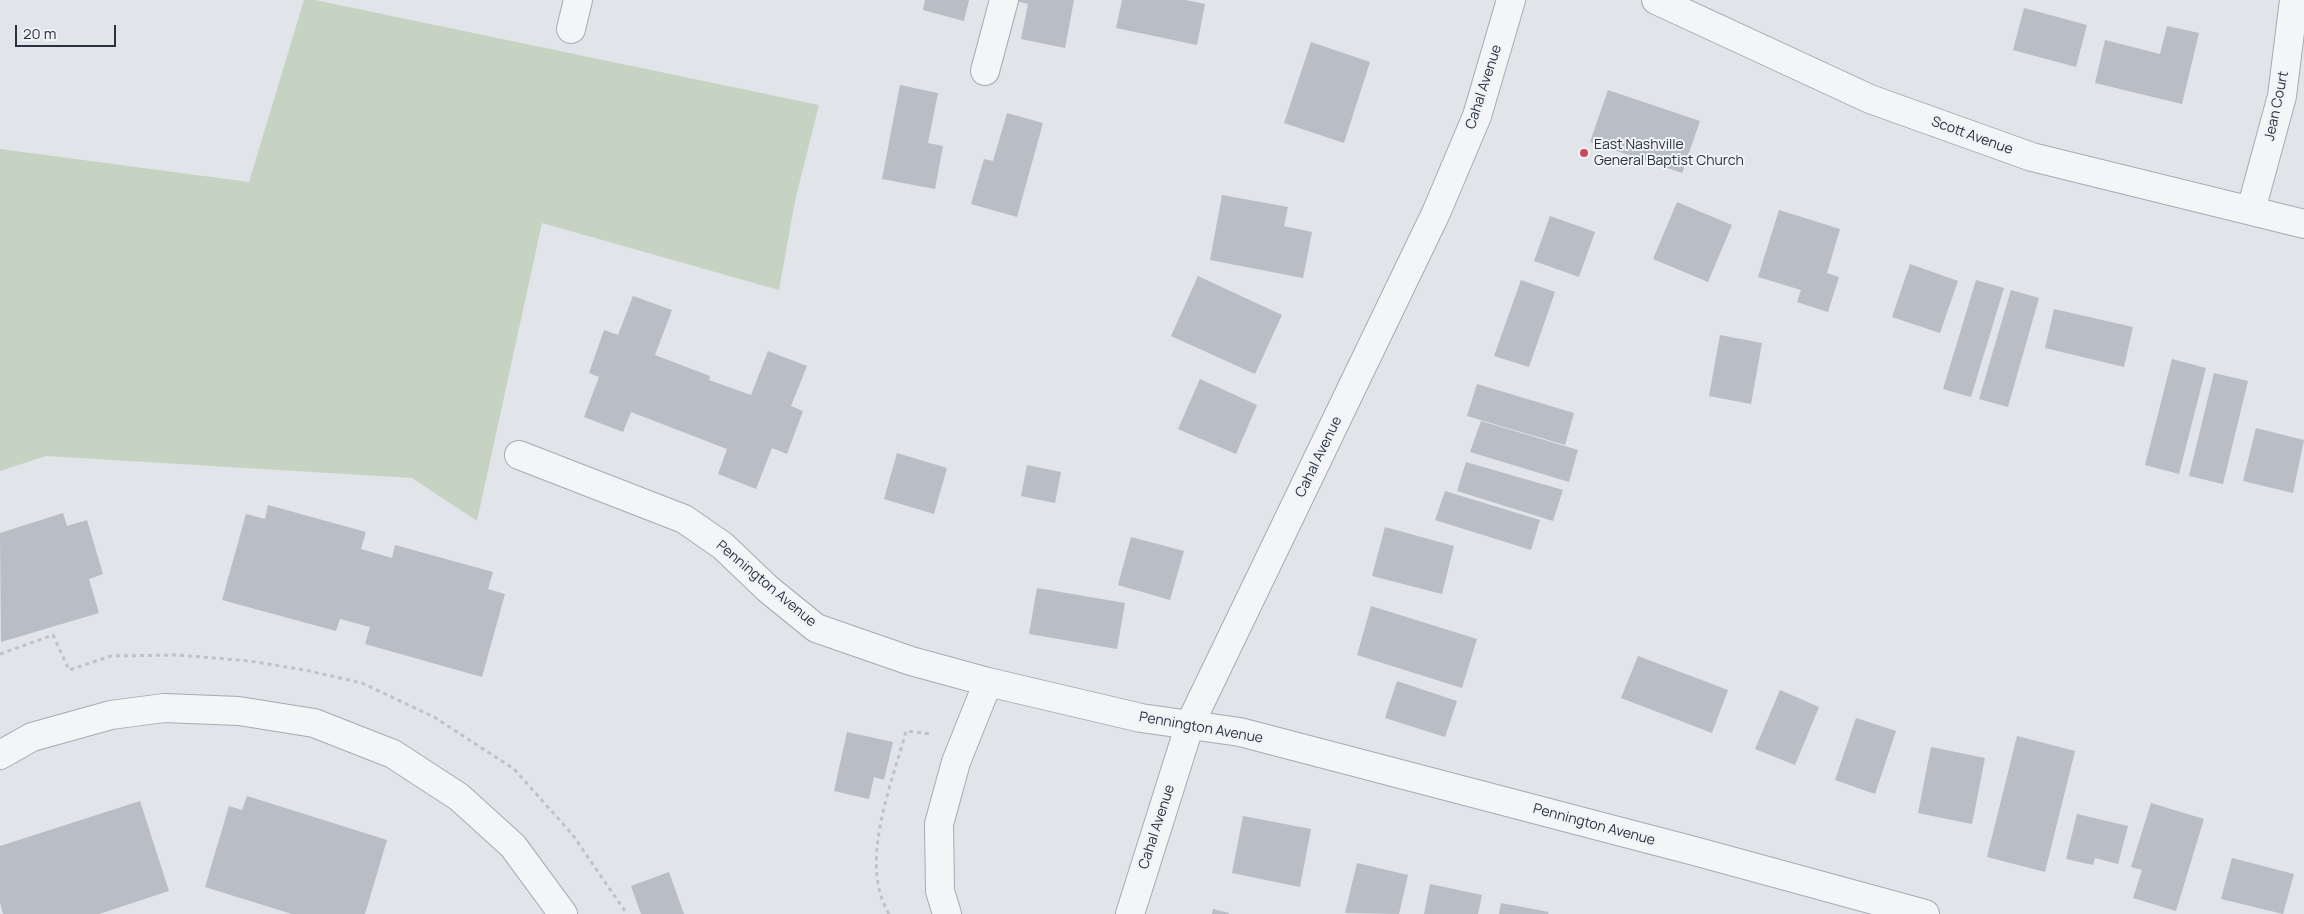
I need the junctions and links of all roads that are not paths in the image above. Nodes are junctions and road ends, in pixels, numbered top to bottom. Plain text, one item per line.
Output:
1 (578, 0) edge
2 (1004, 0) edge
3 (1511, 0) edge
4 (1656, 0) edge
5 (2294, 0) edge
6 (571, 29) dead end
7 (985, 71) dead end
8 (2251, 210) junction
9 (2304, 224) edge
10 (519, 455) dead end
11 (988, 682) junction
12 (1190, 724) junction
13 (0, 755) edge
14 (563, 914) edge
15 (947, 914) edge
16 (1130, 914) edge
17 (1925, 914) edge

1 - 6 street
2 - 7 street
3 - 12 street, Cahal Avenue
4 - 8 street, Scott Avenue
5 - 8 street, Jean Court
8 - 9 street, Scott Avenue
10 - 11 street, Pennington Avenue
11 - 12 street, Pennington Avenue
11 - 15 street
12 - 16 street, Cahal Avenue
12 - 17 street, Pennington Avenue
13 - 14 street

